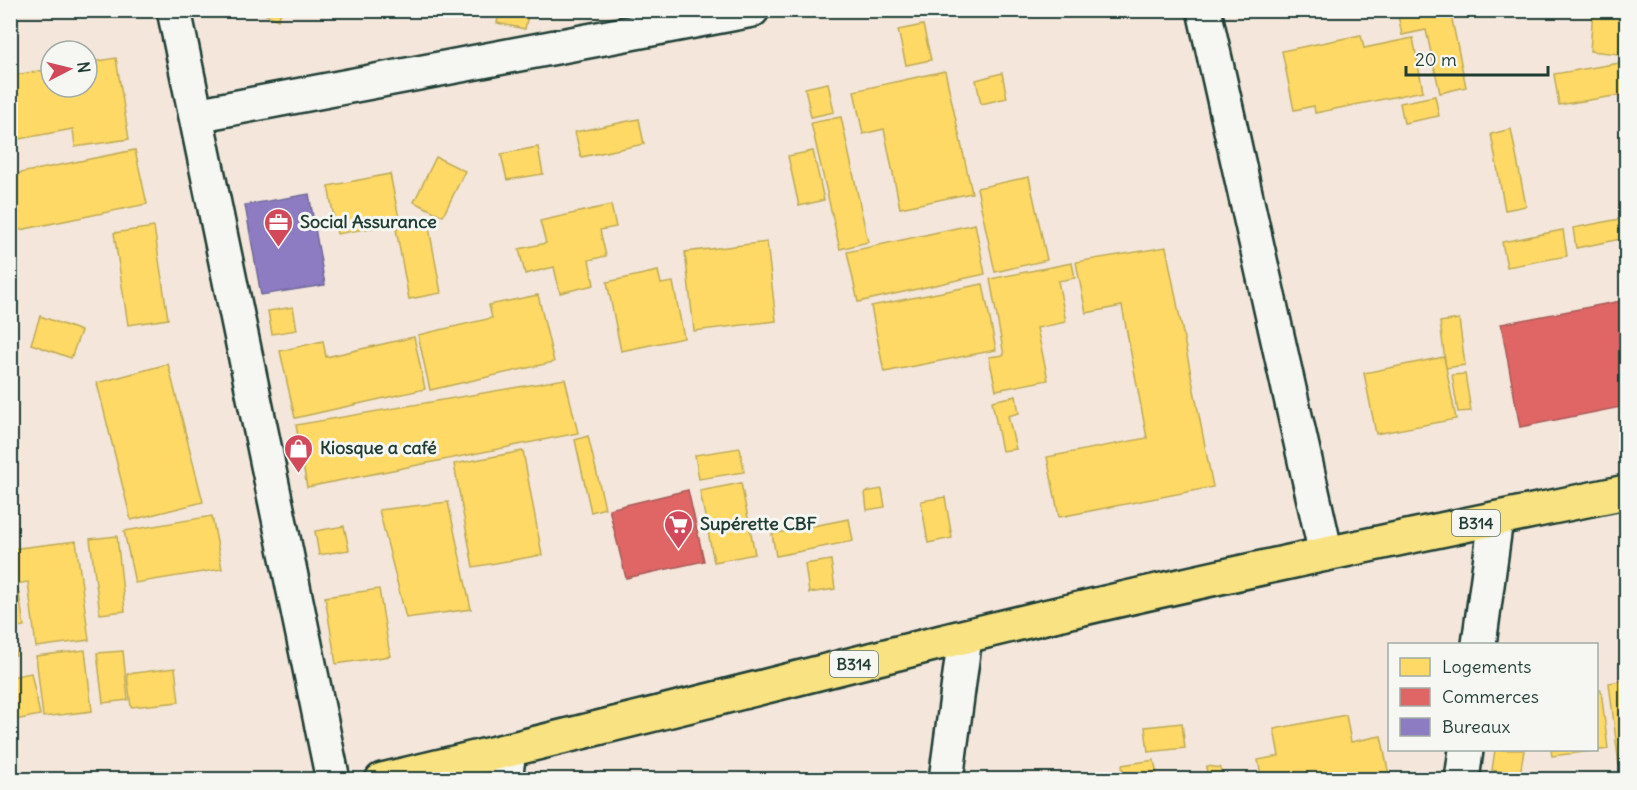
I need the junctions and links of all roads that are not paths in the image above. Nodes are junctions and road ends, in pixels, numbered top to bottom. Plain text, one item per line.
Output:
1 (174, 10) edge
2 (752, 10) edge
3 (1204, 10) edge
4 (196, 115) junction
5 (1626, 492) edge
6 (1496, 519) junction
7 (1326, 554) junction
8 (965, 637) junction
9 (1479, 643) edge
10 (1466, 751) edge
11 (507, 765) edge
12 (333, 780) edge
13 (382, 780) edge
14 (946, 780) edge
15 (1462, 780) edge

1 - 4 street
2 - 4 street
3 - 7 street
4 - 12 street
5 - 6 main road, B314
6 - 7 main road, B314
6 - 9 street
7 - 8 main road, B314
8 - 11 main road, B314
8 - 14 street
10 - 15 street
11 - 13 main road, B314

